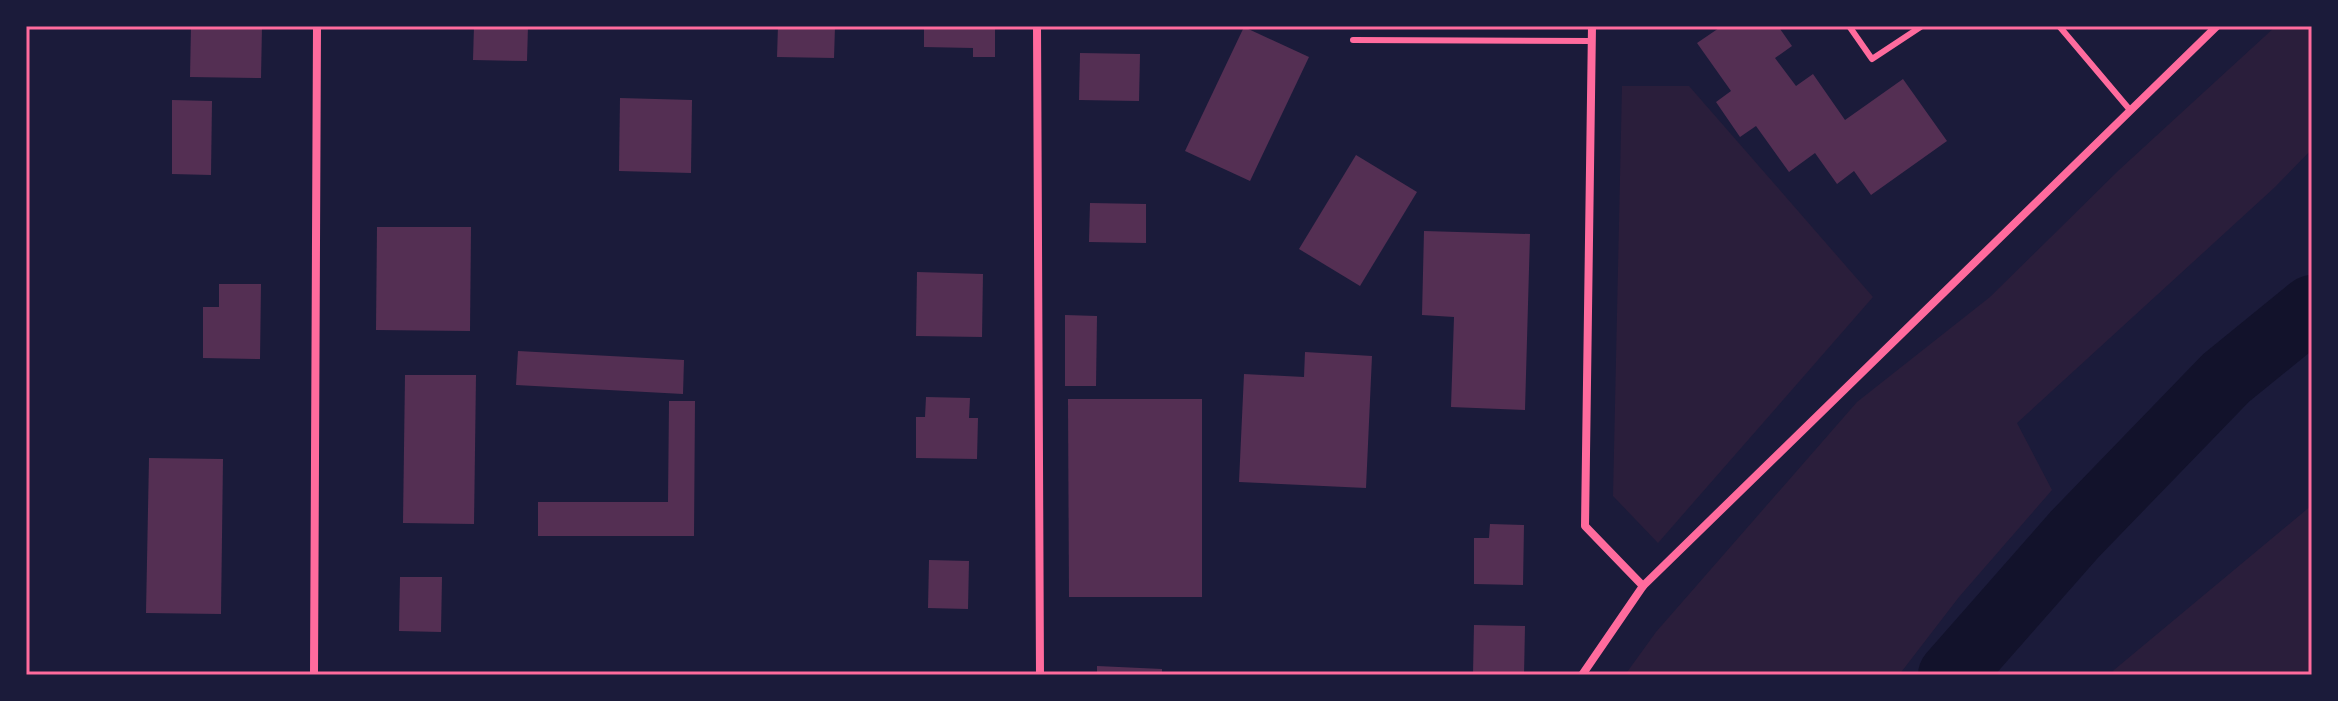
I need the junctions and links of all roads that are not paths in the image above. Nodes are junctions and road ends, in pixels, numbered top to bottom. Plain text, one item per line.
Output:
1 (317, 26) edge
2 (1037, 26) edge
3 (1592, 26) edge
4 (1849, 26) edge
5 (1922, 26) edge
6 (2059, 26) edge
7 (2217, 26) edge
8 (1353, 40) dead end
9 (1592, 41) junction
10 (2130, 110) junction
11 (1643, 586) junction
12 (314, 675) edge
13 (1040, 675) edge
14 (1582, 675) edge

1 - 12 street
2 - 13 street
3 - 9 street
4 - 5 lane
6 - 10 lane
7 - 10 street
8 - 9 lane
9 - 11 street
10 - 11 street
11 - 14 street

